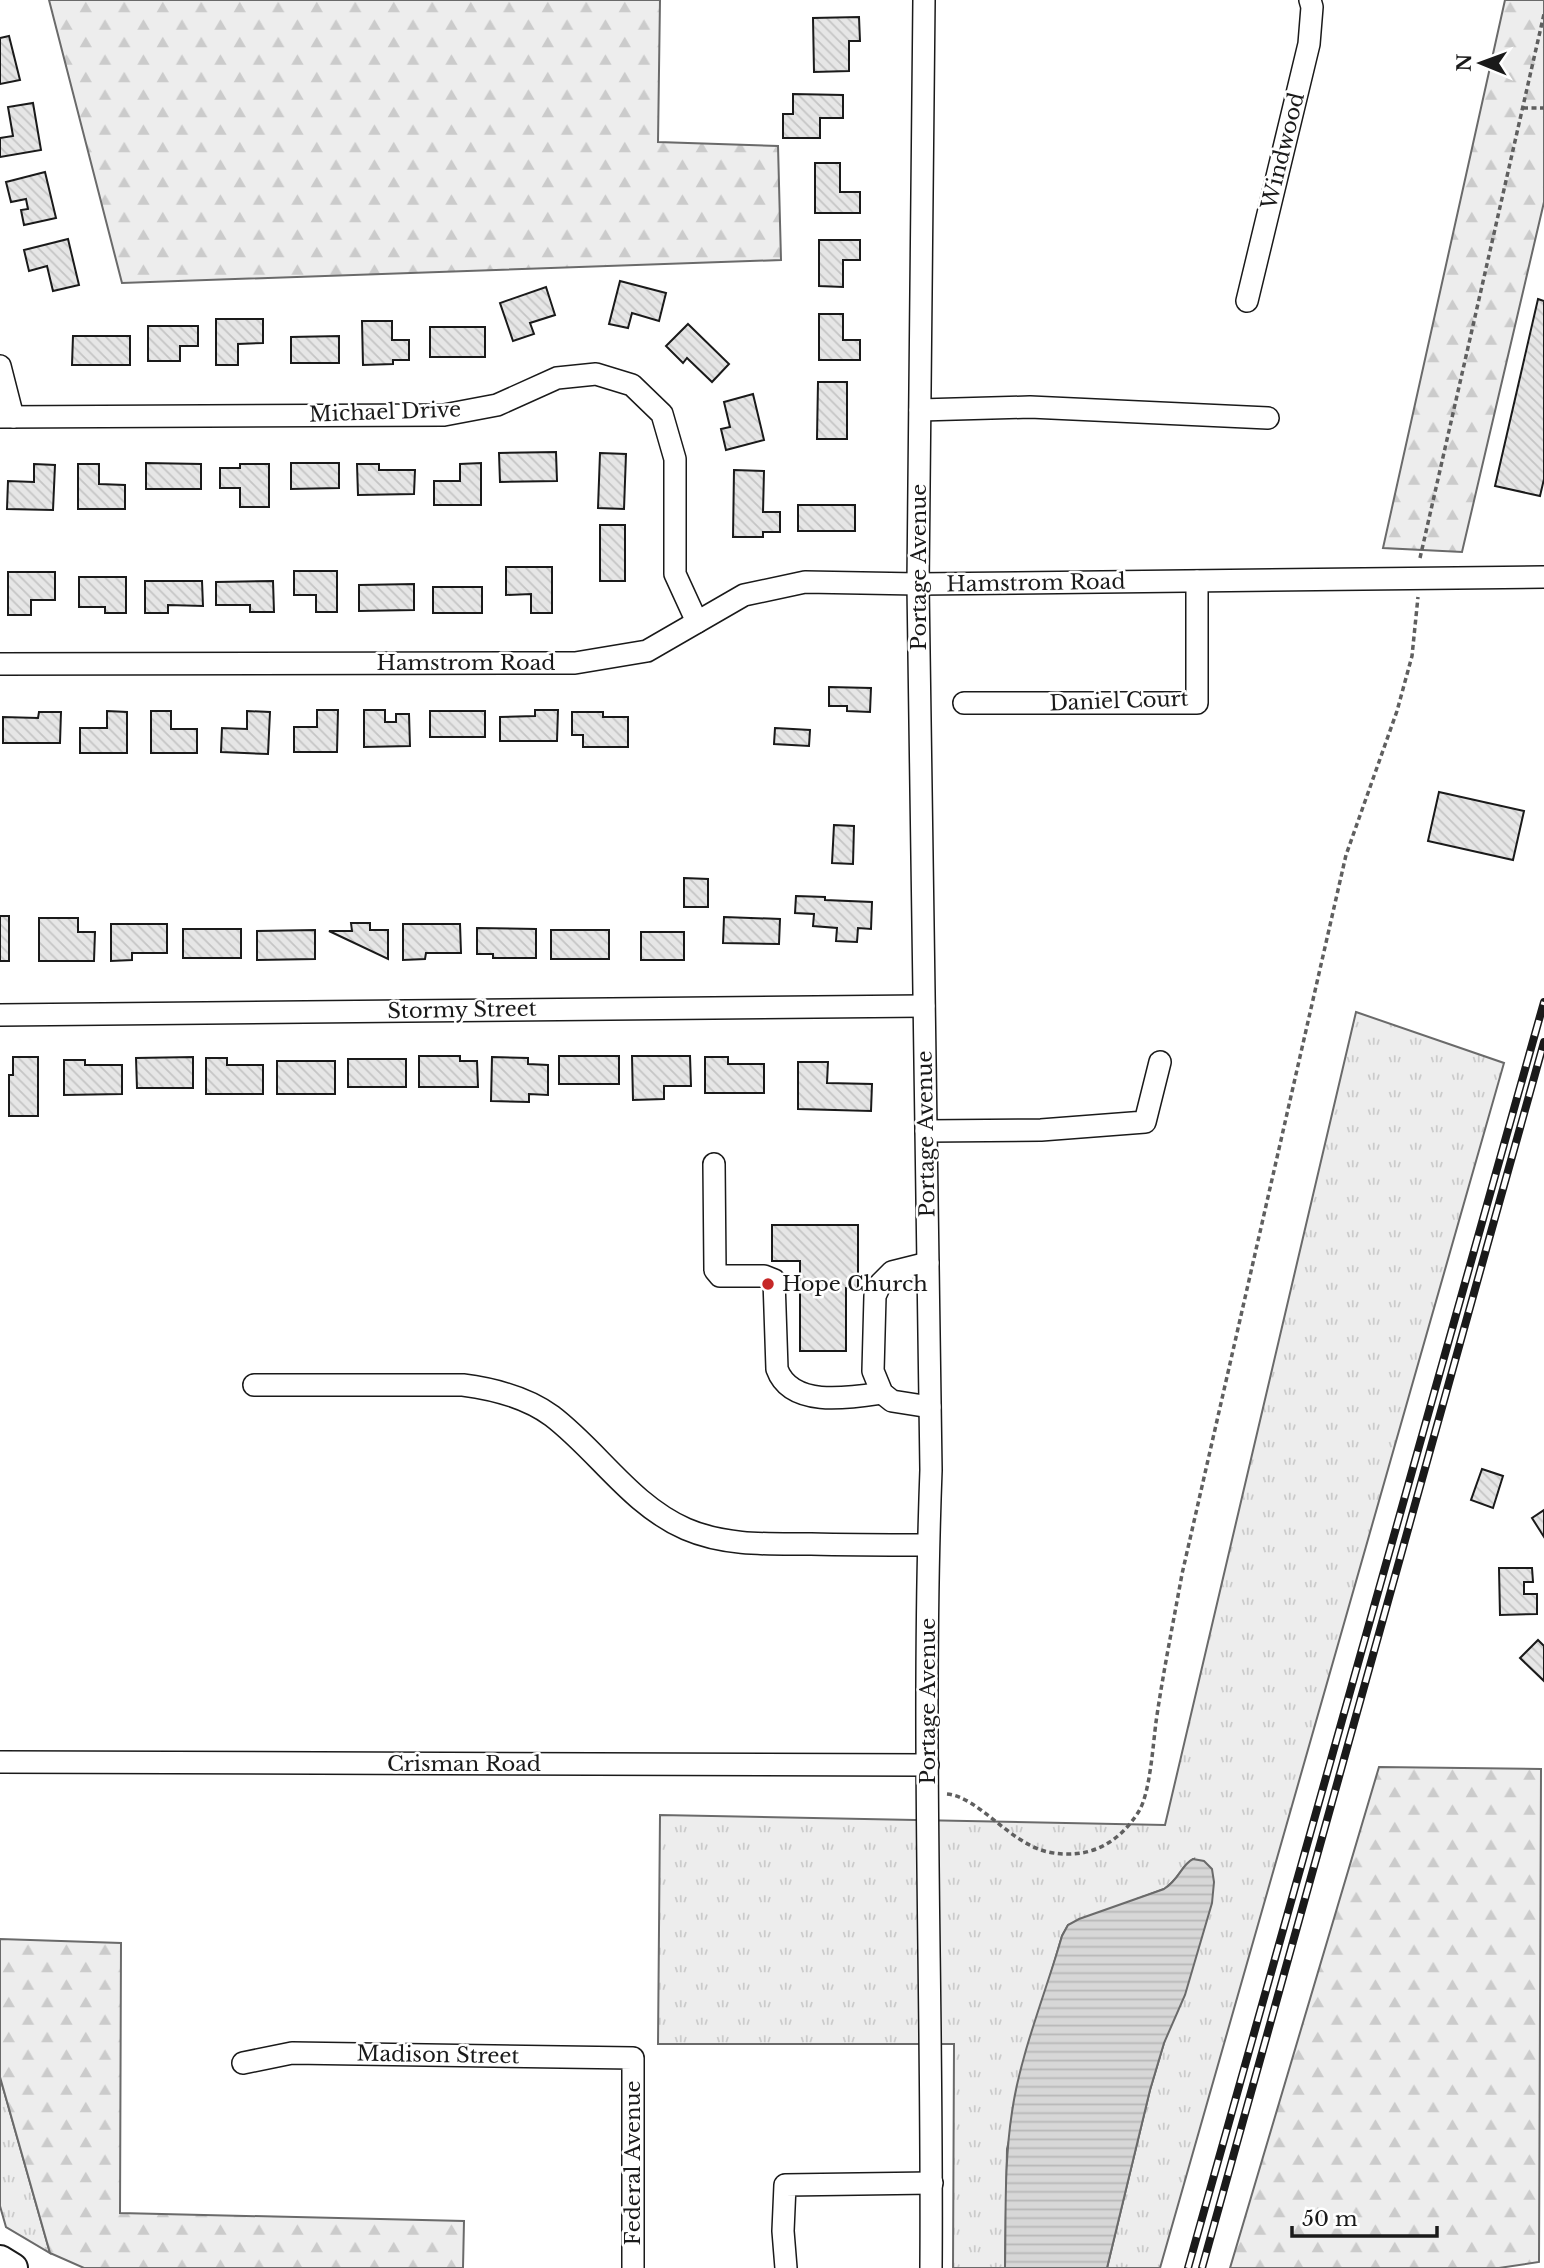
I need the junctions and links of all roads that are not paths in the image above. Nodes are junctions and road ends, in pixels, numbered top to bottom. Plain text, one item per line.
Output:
1 (924, 0) edge
2 (1310, 0) edge
3 (1247, 301) dead end
4 (0, 366) edge
5 (920, 410) junction
6 (6, 417) edge
7 (1268, 418) dead end
8 (1544, 577) edge
9 (1197, 581) junction
10 (918, 584) junction
11 (697, 622) junction
12 (0, 664) edge
13 (964, 703) dead end
14 (924, 1006) junction
15 (0, 1015) edge
16 (1160, 1062) dead end
17 (926, 1131) junction
18 (714, 1164) dead end
19 (928, 1263) junction
20 (254, 1385) dead end
21 (882, 1393) junction
22 (930, 1407) junction
23 (928, 1545) junction
24 (0, 1762) edge
25 (928, 1765) junction
26 (633, 2058) joint
27 (243, 2063) dead end
28 (932, 2183) junction
29 (0, 2260) edge
30 (13, 2268) edge
31 (632, 2268) edge
32 (786, 2268) edge
33 (931, 2268) edge

1 - 5 street, Portage Avenue
2 - 3 street, Windwood
4 - 6 street
5 - 7 street
5 - 10 street, Portage Avenue
6 - 11 street, Michael Drive
8 - 9 street, Hamstrom Road
9 - 10 street, Hamstrom Road
9 - 13 street, Daniel Court
10 - 11 street, Hamstrom Road
10 - 14 street, Portage Avenue
11 - 12 street, Hamstrom Road
14 - 15 street, Stormy Street
14 - 17 street, Portage Avenue
16 - 17 street
17 - 19 street, Portage Avenue
18 - 21 street
19 - 21 street
19 - 22 street, Portage Avenue
20 - 23 street
21 - 22 street
22 - 23 street, Portage Avenue
23 - 25 street, Portage Avenue
24 - 25 street, Crisman Road
25 - 28 street, Portage Avenue
26 - 27 street, Madison Street
26 - 31 street, Federal Avenue
28 - 32 street
28 - 33 street, Portage Avenue
29 - 30 main road

